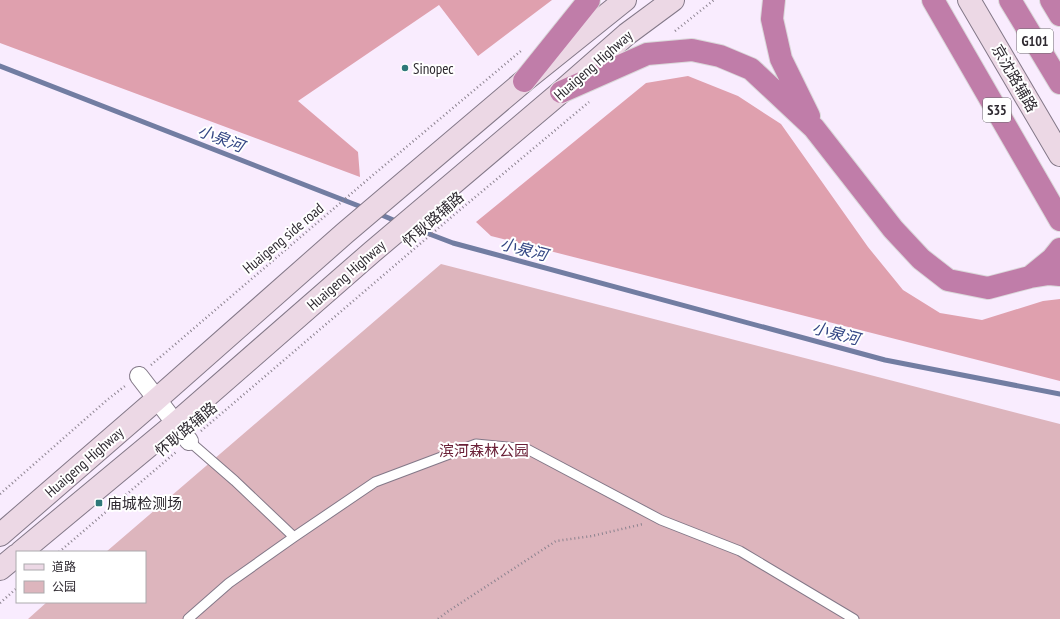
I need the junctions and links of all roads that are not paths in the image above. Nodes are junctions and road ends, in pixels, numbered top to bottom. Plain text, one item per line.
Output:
1 (589, 0) edge
2 (624, 0) edge
3 (673, 0) edge
4 (774, 0) edge
5 (933, 0) edge
6 (969, 0) edge
7 (1010, 0) edge
8 (1051, 0) edge
9 (1060, 15) edge
10 (524, 81) junction
11 (1060, 82) edge
12 (561, 92) junction
13 (814, 128) junction
14 (1060, 155) edge
15 (1060, 220) edge
16 (1060, 249) edge
17 (1060, 274) edge
18 (1030, 278) junction
19 (139, 376) road end
20 (157, 399) junction
21 (175, 424) junction
22 (189, 441) joint
23 (0, 535) edge
24 (294, 537) junction
25 (22, 551) edge
26 (16, 556) edge
27 (0, 569) edge
28 (188, 619) edge
29 (854, 619) edge

1 - 10 highway
2 - 10 main road, Huaigeng Highway
3 - 12 main road, Huaigeng Highway
4 - 13 highway
5 - 15 highway, S35
6 - 14 main road, 京沈路辅路
7 - 11 highway, G101
8 - 9 highway, G101
10 - 20 main road, Huaigeng Highway
12 - 13 highway
12 - 21 main road, Huaigeng Highway
13 - 18 highway
16 - 18 highway
17 - 18 highway
19 - 20 street
20 - 21 street
20 - 23 main road, Huaigeng Highway
21 - 22 street
21 - 25 main road, Huaigeng Highway
22 - 24 lane
24 - 28 lane
24 - 29 lane
26 - 27 main road

